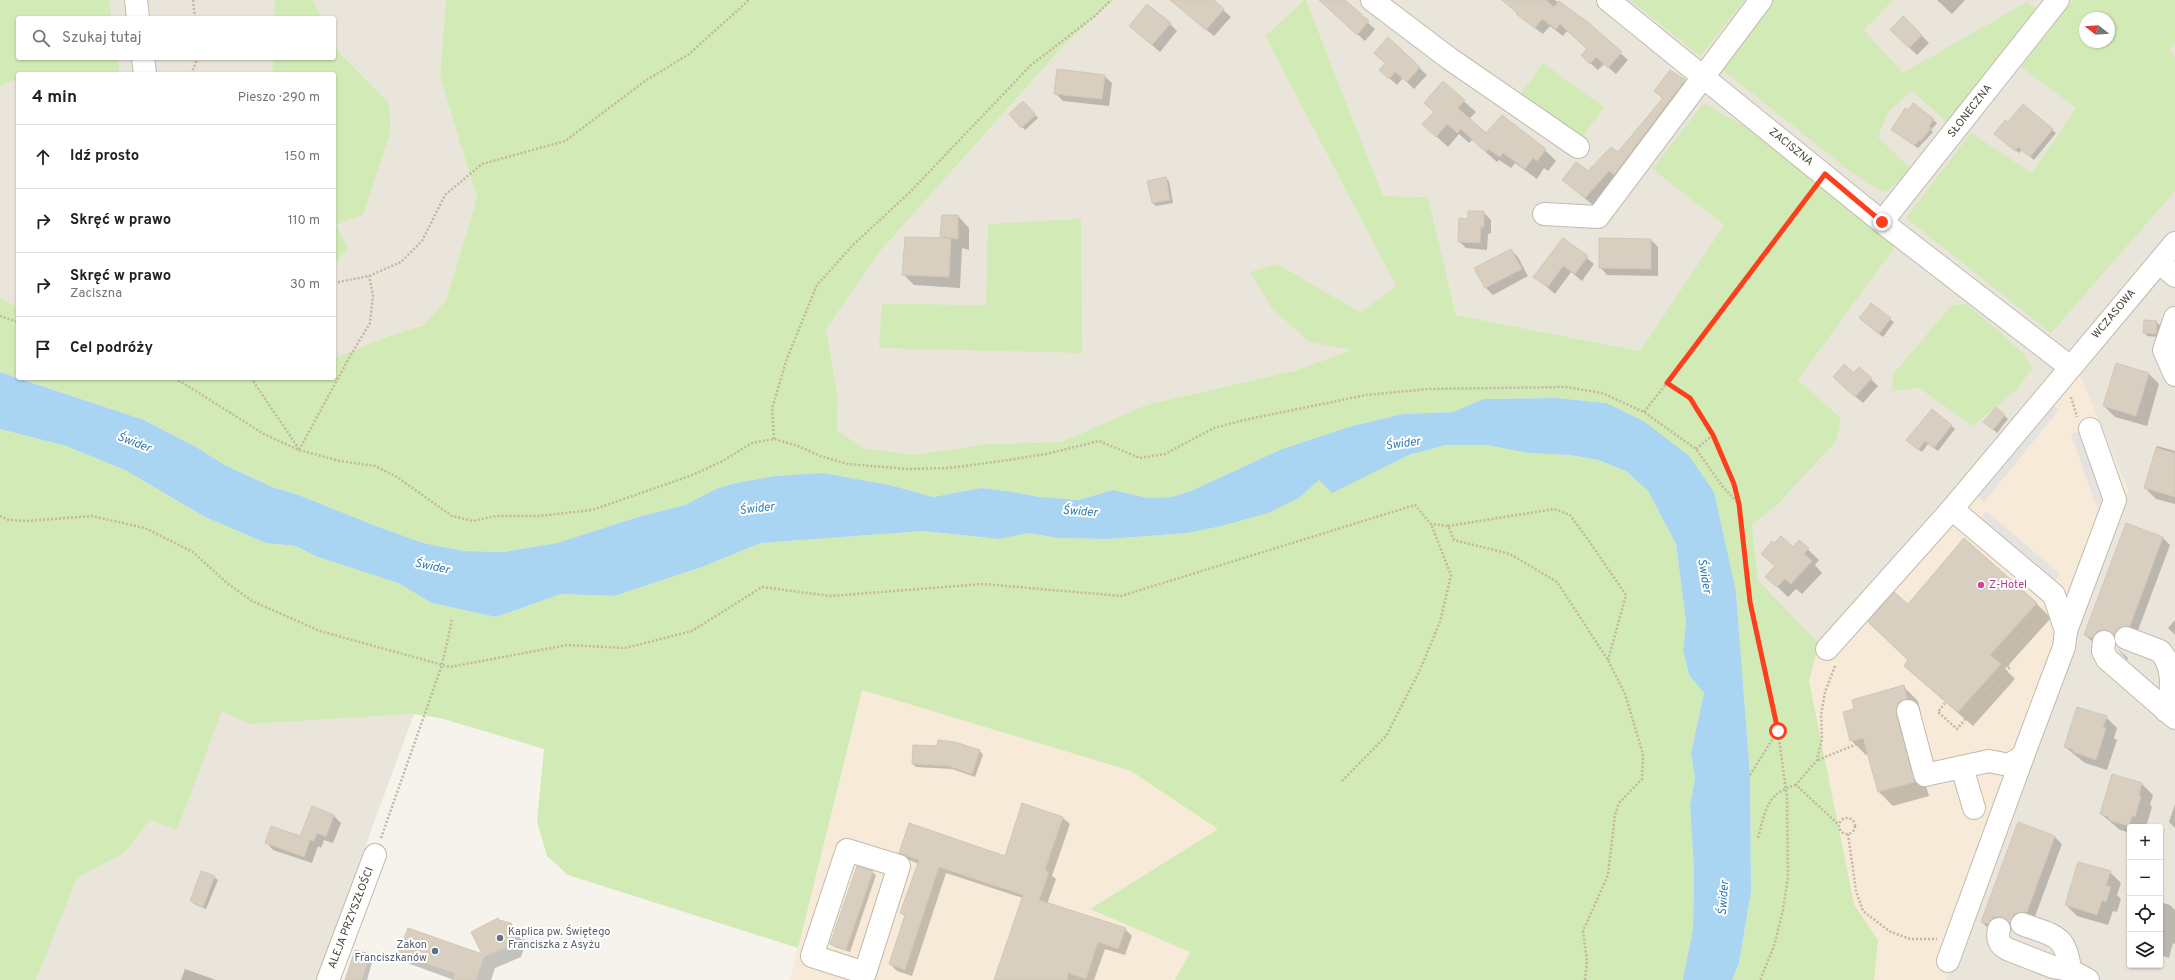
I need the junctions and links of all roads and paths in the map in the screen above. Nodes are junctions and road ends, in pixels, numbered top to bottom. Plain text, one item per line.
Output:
1 (136, 0) edge
2 (193, 0) edge
3 (749, 0) edge
4 (1111, 0) edge
5 (1372, 0) edge
6 (1608, 0) edge
7 (1761, 0) edge
8 (2058, 0) edge
9 (138, 16) edge
10 (195, 16) edge
11 (143, 60) edge
12 (197, 60) edge
13 (145, 72) edge
14 (192, 72) edge
15 (1703, 75) junction
16 (1578, 147) dead end
17 (1825, 174) junction
18 (1544, 214) dead end
19 (1882, 222) junction
20 (2175, 243) edge
21 (2167, 269) edge
22 (370, 276) junction
23 (336, 282) edge
24 (0, 316) edge
25 (2175, 318) edge
26 (16, 321) edge
27 (2065, 373) junction
28 (2175, 375) edge
29 (178, 380) edge
30 (252, 380) edge
31 (1667, 383) junction
32 (1644, 412) junction
33 (2084, 426) joint
34 (1713, 435) junction
35 (774, 439) junction
36 (1696, 449) junction
37 (299, 450) junction
38 (1739, 504) junction
39 (1952, 509) junction
40 (0, 516) edge
41 (1431, 524) junction
42 (1448, 526) junction
43 (2054, 595) junction
44 (452, 620) dead end
45 (2066, 630) junction
46 (2126, 638) dead end
47 (2104, 642) dead end
48 (1832, 655) joint
49 (1608, 660) junction
50 (442, 665) junction
51 (1945, 703) dead end
52 (1908, 711) dead end
53 (2171, 715) edge
54 (1778, 731) junction
55 (1864, 741) dead end
56 (2023, 756) junction
57 (1817, 760) junction
58 (1962, 767) junction
59 (1750, 775) dead end
60 (1342, 781) dead end
61 (1796, 785) junction
62 (1786, 788) junction
63 (1974, 808) dead end
64 (1839, 825) junction
65 (1848, 834) junction
66 (1758, 838) dead end
67 (375, 855) joint
68 (2022, 924) dead end
69 (1999, 929) dead end
70 (1958, 932) junction
71 (1948, 961) dead end
72 (2079, 975) edge
73 (872, 977) edge
74 (328, 980) edge
75 (1585, 980) edge
76 (1760, 980) edge

1 - 9 street
2 - 10 path
3 - 22 path
4 - 35 path
5 - 16 street
6 - 15 street, ZACISZNA
7 - 15 street
8 - 19 street, SŁONECZNA
11 - 13 street
12 - 14 path
15 - 17 street, ZACISZNA
15 - 18 street
17 - 19 street, ZACISZNA
17 - 31 path
19 - 27 street, ZACISZNA
20 - 21 street, WCZASOWA
21 - 27 street, WCZASOWA
22 - 23 path
22 - 37 path
24 - 26 path
25 - 28 street
27 - 33 path
27 - 39 street, WCZASOWA
29 - 37 path
30 - 37 path
31 - 32 path
31 - 34 path
32 - 35 path
32 - 36 path
33 - 45 street
34 - 36 path
34 - 38 path
35 - 37 path
36 - 38 path
38 - 54 path
39 - 43 street
39 - 48 street, WCZASOWA
40 - 50 path
41 - 42 path
41 - 50 path
41 - 60 path
42 - 49 path
42 - 49 path
43 - 45 street
43 - 51 path
44 - 50 path
45 - 56 street
46 - 53 street
47 - 53 street
48 - 57 path
49 - 75 path
50 - 67 path
52 - 58 street
54 - 59 path
54 - 62 path
55 - 57 path
56 - 58 street
56 - 70 street
57 - 61 path
58 - 63 street
61 - 62 path
61 - 64 path
62 - 66 path
62 - 76 path
64 - 65 path
64 - 65 path
65 - 70 path
67 - 74 street, ALEJA PRZYSZŁOŚCI
68 - 72 street
69 - 72 street
70 - 71 street
73 - 73 street

